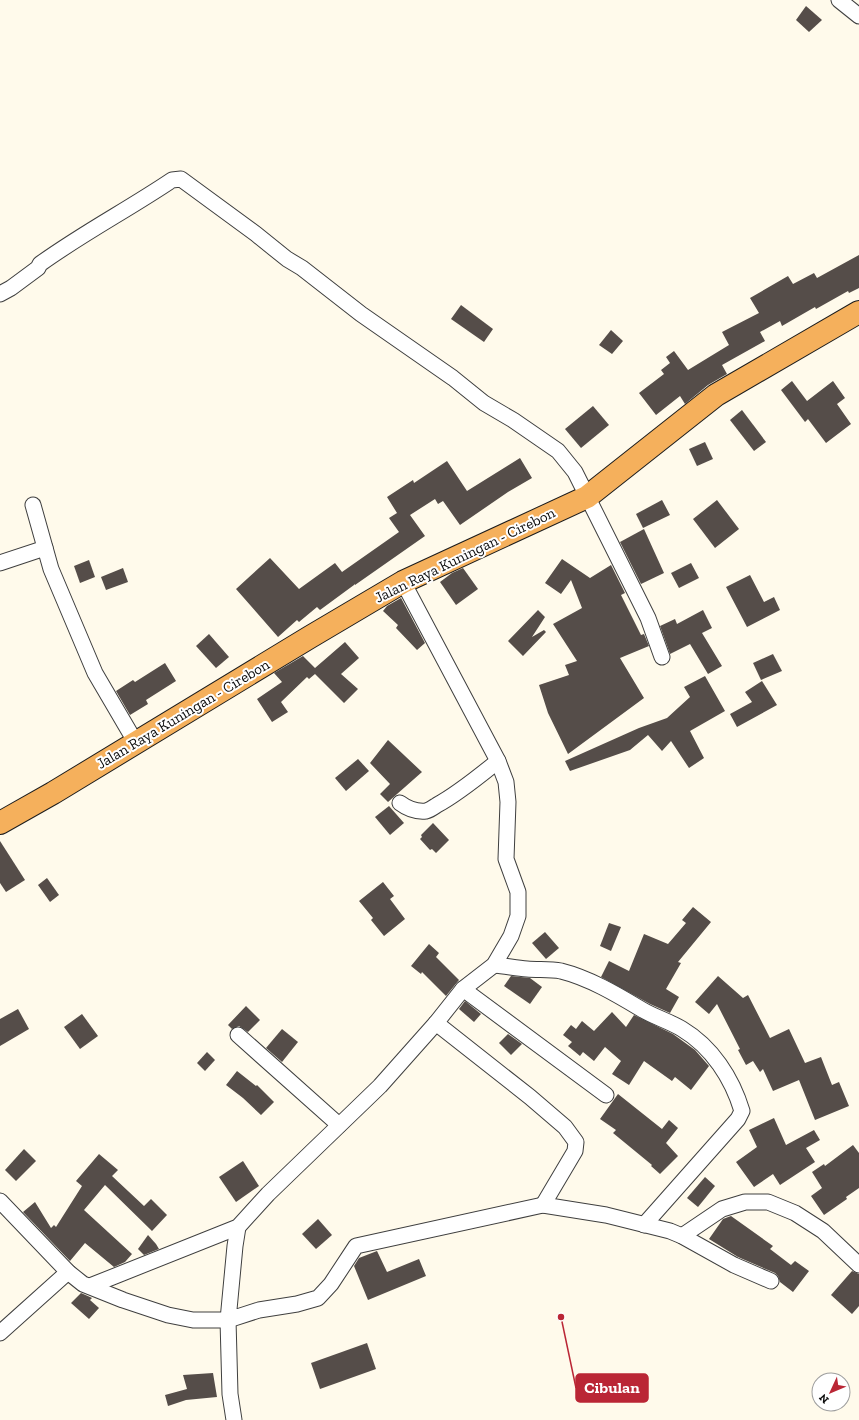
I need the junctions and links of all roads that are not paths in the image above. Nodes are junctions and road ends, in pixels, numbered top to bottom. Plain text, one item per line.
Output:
1 (839, 0) edge
2 (859, 16) edge
3 (0, 294) edge
4 (859, 312) edge
5 (587, 497) junction
6 (33, 505) dead end
7 (45, 548) junction
8 (0, 563) edge
9 (403, 582) junction
10 (662, 657) dead end
11 (136, 743) junction
12 (498, 761) junction
13 (400, 803) dead end
14 (0, 823) edge
15 (494, 965) junction
16 (463, 989) junction
17 (436, 1023) junction
18 (238, 1035) dead end
19 (606, 1095) dead end
20 (340, 1125) junction
21 (0, 1201) edge
22 (543, 1206) junction
23 (644, 1224) junction
24 (238, 1227) junction
25 (682, 1236) junction
26 (859, 1265) edge
27 (68, 1272) junction
28 (771, 1281) dead end
29 (90, 1286) junction
30 (228, 1320) junction
31 (0, 1333) edge
32 (234, 1420) edge

1 - 2 street
3 - 5 street
4 - 5 highway, Jalan Raya Kuningan - Cirebon
5 - 9 highway, Jalan Raya Kuningan - Cirebon
5 - 10 street
6 - 7 street
7 - 8 street
7 - 11 street
9 - 11 highway, Jalan Raya Kuningan - Cirebon
9 - 12 street
11 - 14 highway, Jalan Raya Kuningan - Cirebon
12 - 13 street
12 - 15 street
15 - 16 street
15 - 23 street
16 - 17 street
16 - 19 street
17 - 20 street
17 - 22 street
18 - 20 street
20 - 24 street
21 - 27 street
22 - 23 street
22 - 30 street
23 - 25 street
24 - 29 street
24 - 30 street
25 - 26 street
25 - 28 street
27 - 29 street
27 - 31 street
29 - 30 street
30 - 32 street

